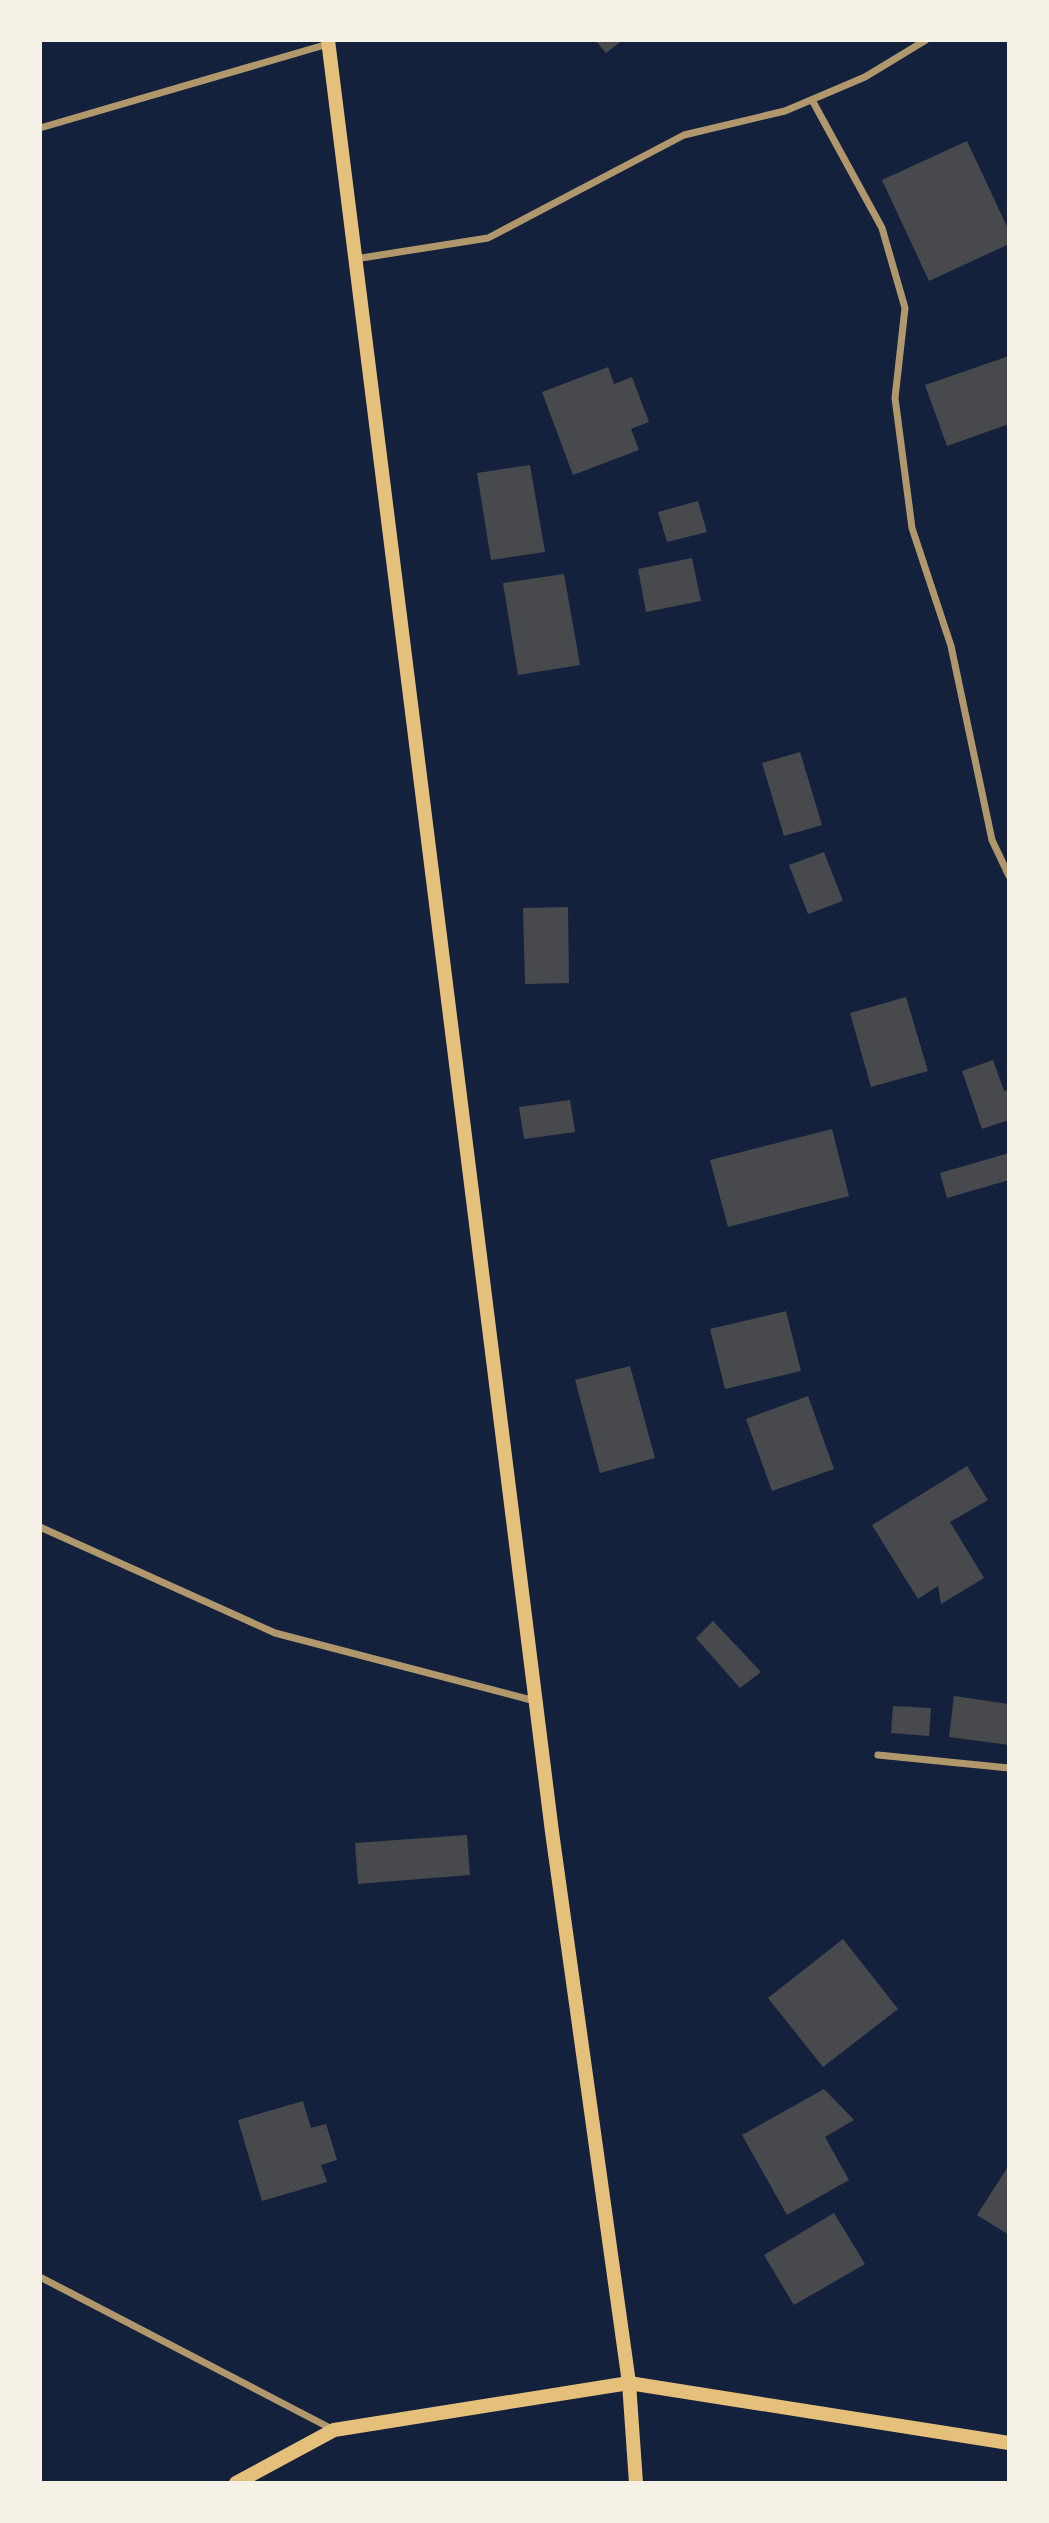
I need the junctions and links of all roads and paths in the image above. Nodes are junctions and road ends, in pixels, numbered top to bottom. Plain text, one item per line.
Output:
1 (926, 40) edge
2 (328, 42) edge
3 (812, 100) junction
4 (40, 128) edge
5 (355, 259) junction
6 (1009, 876) edge
7 (40, 1527) edge
8 (536, 1702) junction
9 (878, 1755) dead end
10 (1009, 1768) edge
11 (40, 2277) edge
12 (629, 2384) junction
13 (334, 2430) junction
14 (1009, 2443) edge
15 (236, 2483) edge
16 (636, 2483) edge

1 - 3 street
2 - 4 street
2 - 5 main road
3 - 5 street
3 - 6 street
5 - 8 main road
7 - 8 street
8 - 12 main road
9 - 10 street
11 - 13 street
12 - 13 main road
12 - 14 main road
12 - 16 main road
13 - 15 main road

